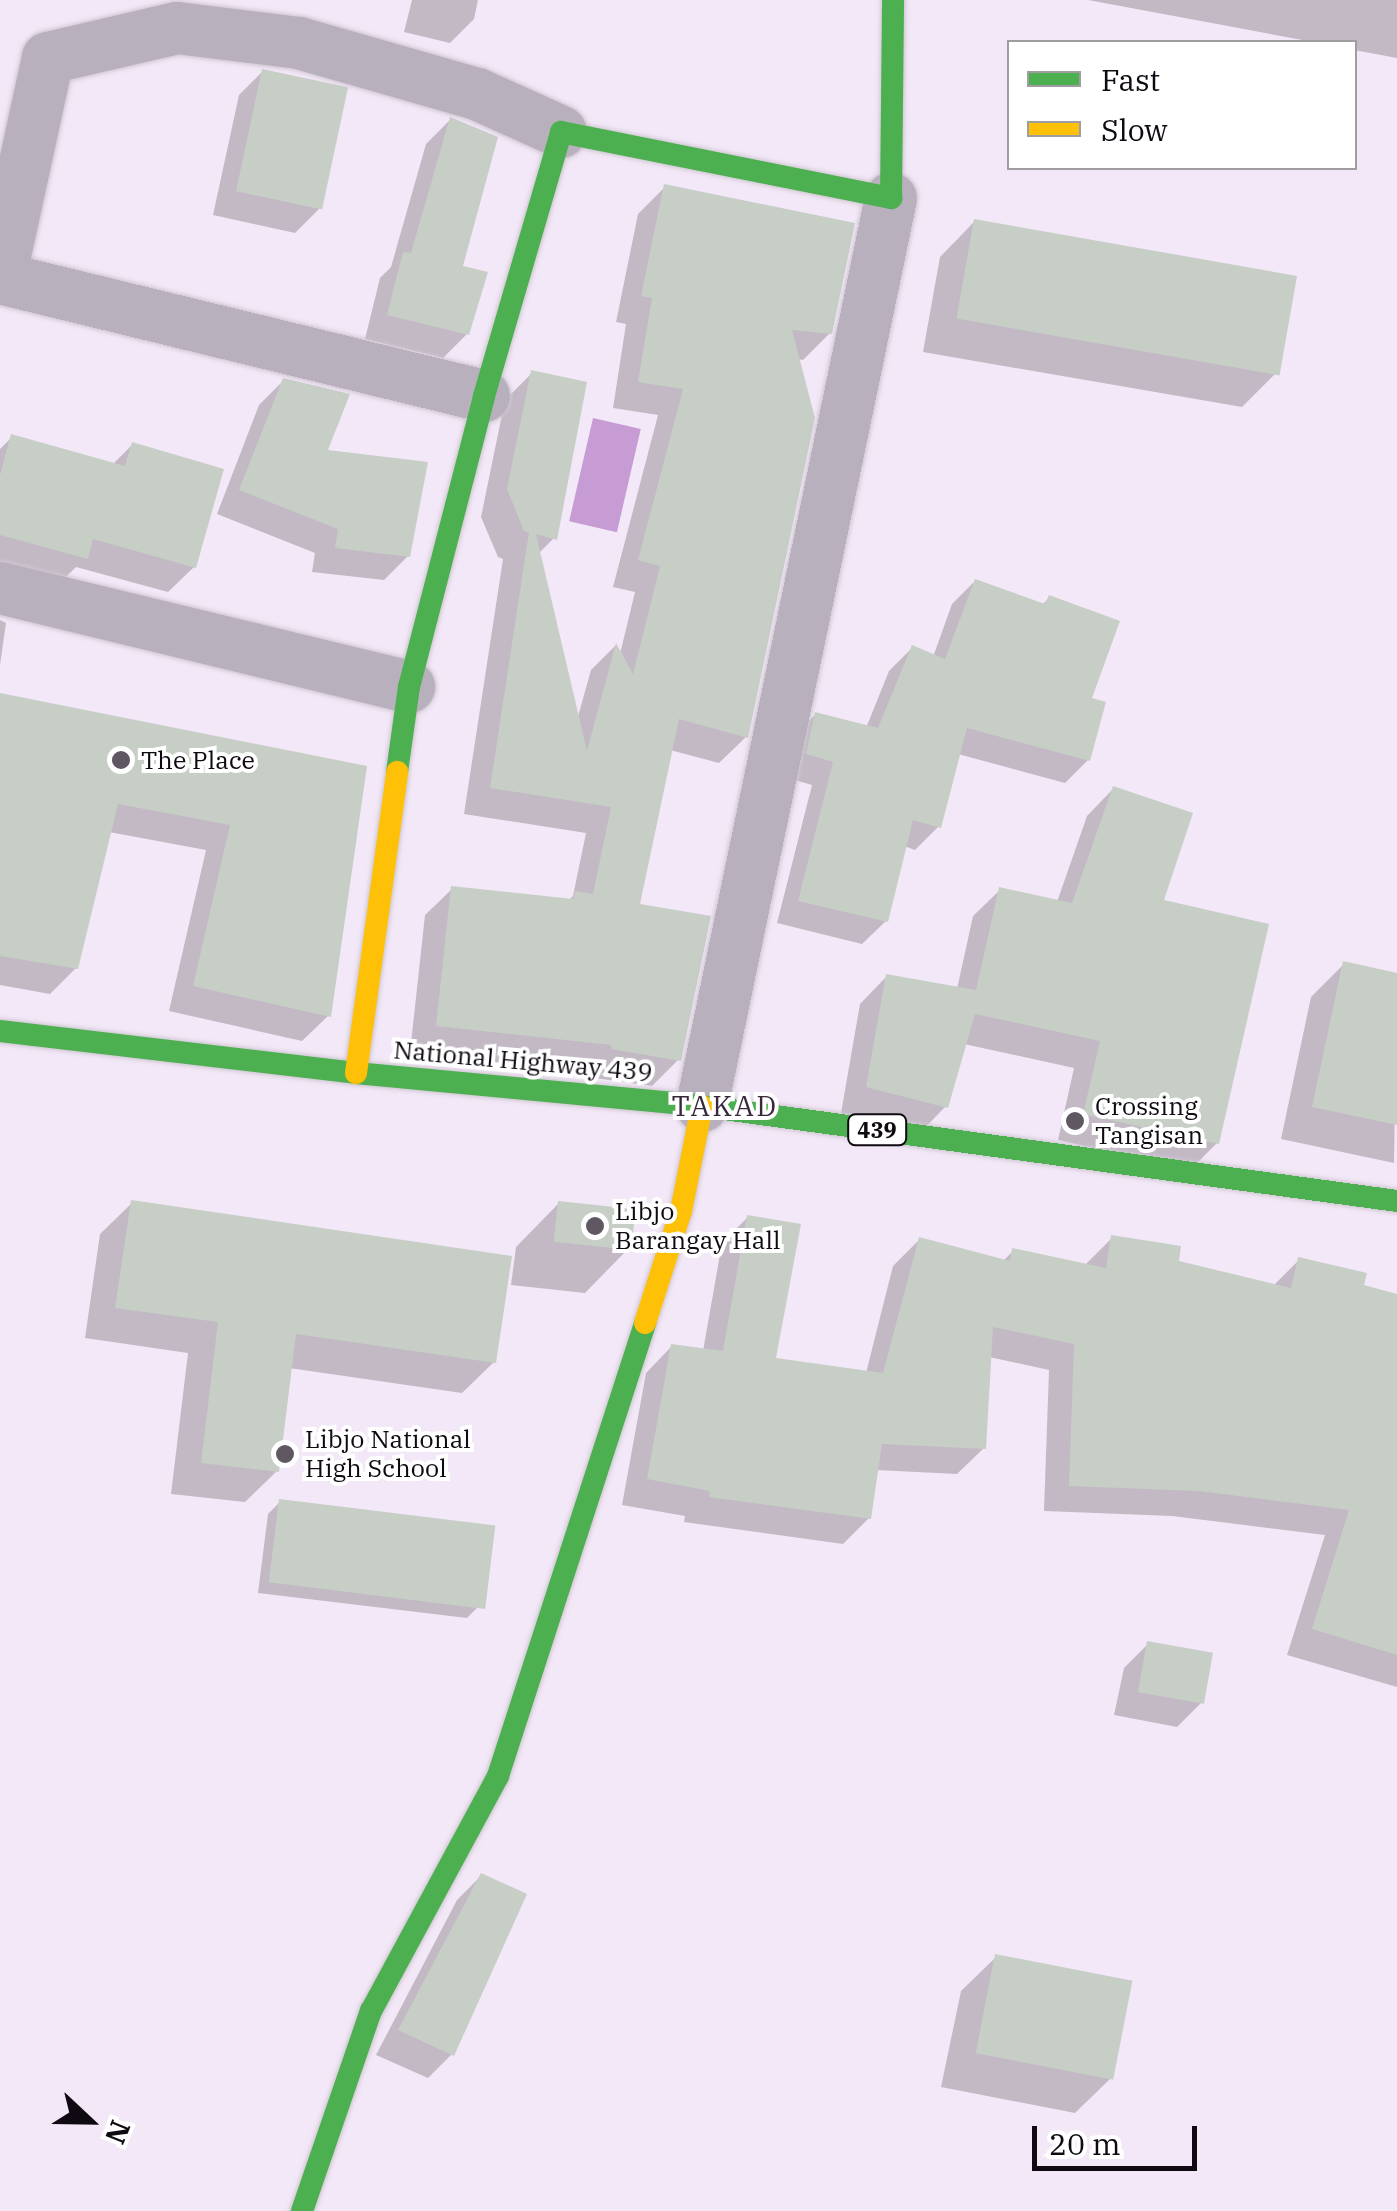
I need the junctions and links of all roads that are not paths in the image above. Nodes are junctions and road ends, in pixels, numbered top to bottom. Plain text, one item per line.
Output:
1 (893, 0) edge
2 (561, 132) junction
3 (891, 198) junction
4 (484, 396) junction
5 (0, 588) edge
6 (409, 687) junction
7 (0, 1031) edge
8 (356, 1073) junction
9 (702, 1106) junction
10 (1397, 1200) edge
11 (302, 2211) edge

1 - 3 street
2 - 3 street
2 - 4 street
2 - 4 street
3 - 9 street
4 - 6 street
5 - 6 street
6 - 8 street
7 - 8 street, National Highway 439 / 439
8 - 9 street, National Highway 439 / 439
9 - 10 street, National Highway 439 / 439
9 - 11 street

